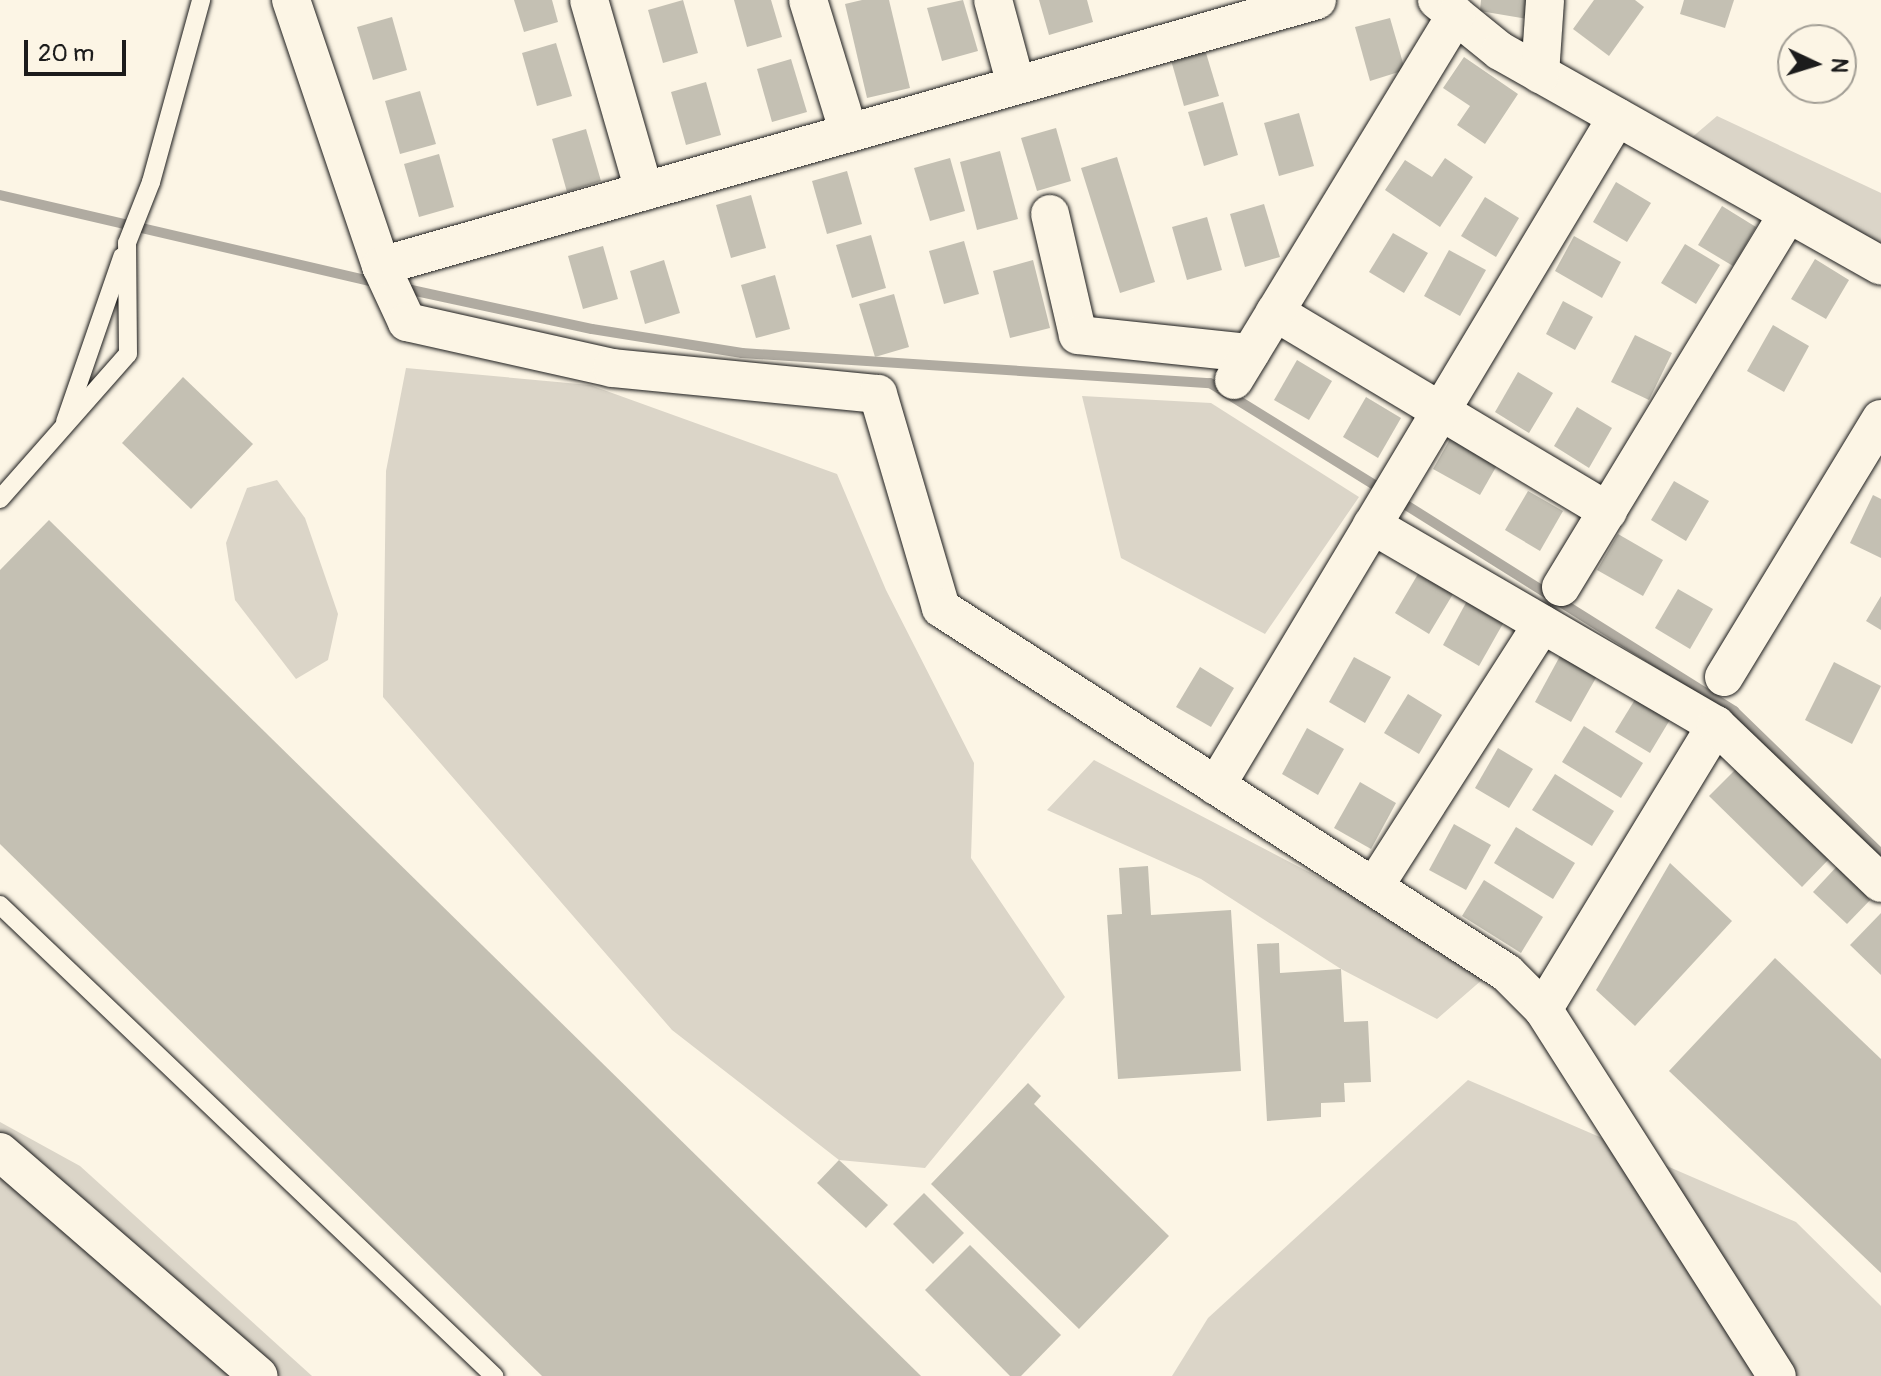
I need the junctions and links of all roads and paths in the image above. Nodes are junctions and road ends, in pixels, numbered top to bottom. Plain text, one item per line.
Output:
1 (201, 0) edge
2 (589, 0) edge
3 (808, 0) edge
4 (993, 0) edge
5 (1317, 0) edge
6 (1545, 0) edge
7 (301, 2) edge
8 (1446, 8) edge
9 (1540, 74) junction
10 (1016, 85) junction
11 (1617, 117) junction
12 (849, 133) junction
13 (644, 191) junction
14 (1050, 214) dead end
15 (1788, 214) junction
16 (127, 243) junction
17 (381, 266) junction
18 (1881, 266) edge
19 (1275, 312) junction
20 (1439, 414) junction
21 (1881, 419) edge
22 (61, 434) junction
23 (0, 499) edge
24 (1608, 511) junction
25 (1372, 525) junction
26 (1561, 587) dead end
27 (1542, 624) junction
28 (1724, 677) dead end
29 (1716, 725) junction
30 (1216, 786) junction
31 (1881, 883) edge
32 (1374, 887) junction
33 (0, 905) edge
34 (1543, 1009) junction
35 (0, 1152) edge
36 (259, 1376) edge
37 (494, 1376) edge
38 (1777, 1376) edge

1 - 16 lane
2 - 13 street
3 - 12 street
4 - 10 street
5 - 10 street
6 - 9 street
7 - 17 street
8 - 9 street
8 - 19 street
9 - 11 street
10 - 12 street
11 - 15 street
11 - 20 street
12 - 13 street
13 - 17 street
14 - 19 street
15 - 18 street
15 - 24 street
16 - 22 lane
16 - 22 lane
17 - 30 street
19 - 20 street
20 - 24 street
20 - 25 street
21 - 28 street
22 - 23 lane
24 - 26 street
25 - 27 street
25 - 30 street
27 - 29 street
27 - 32 street
29 - 31 street
29 - 34 street
30 - 32 street
32 - 34 street
33 - 37 lane
34 - 38 street
35 - 36 street

